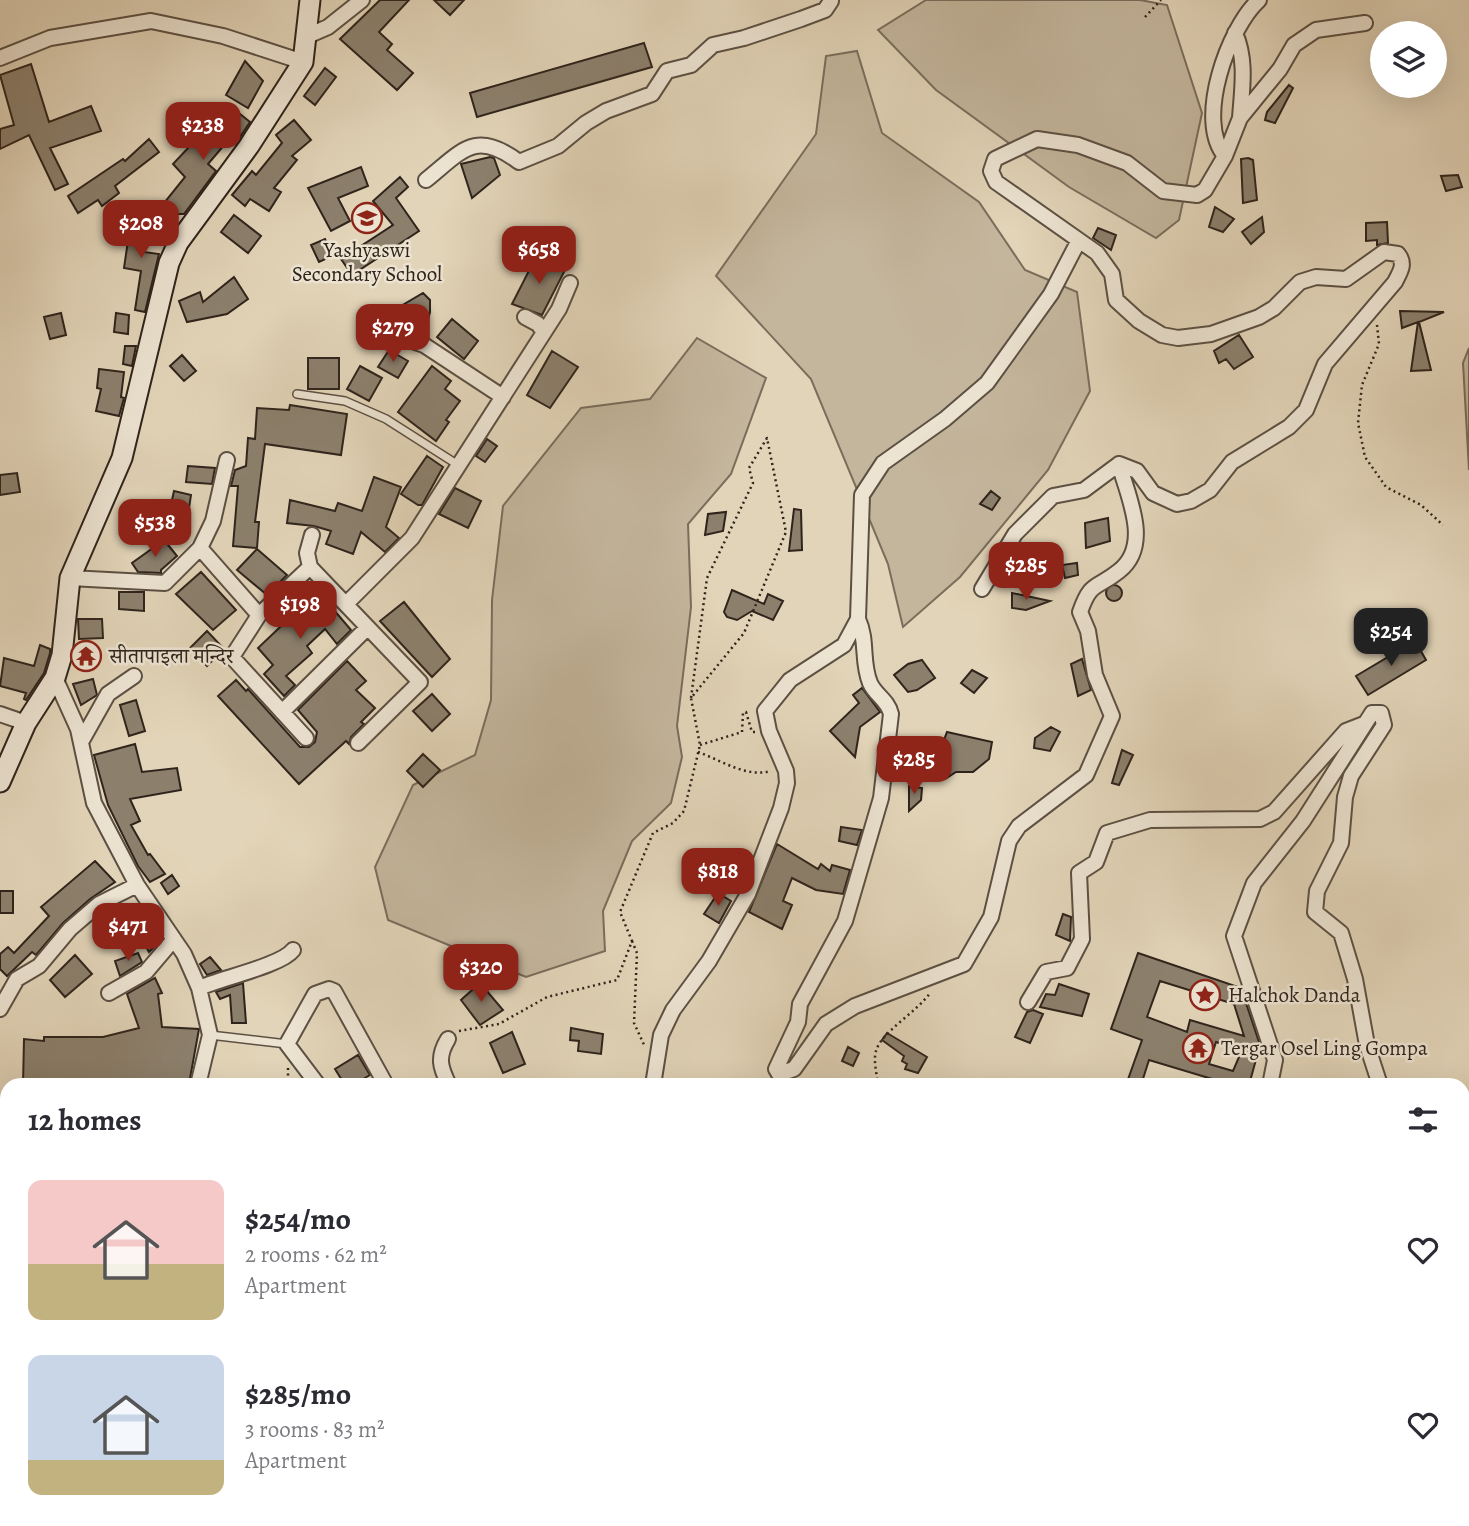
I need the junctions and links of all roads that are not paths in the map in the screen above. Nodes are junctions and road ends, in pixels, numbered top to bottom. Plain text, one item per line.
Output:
1 (310, 0) edge
2 (362, 0) edge
3 (831, 0) edge
4 (1259, 0) edge
5 (1366, 23) dead end
6 (1235, 33) junction
7 (305, 37) junction
8 (0, 58) edge
9 (303, 62) junction
10 (1240, 118) junction
11 (1225, 156) junction
12 (426, 180) dead end
13 (1078, 242) junction
14 (570, 283) dead end
15 (525, 317) dead end
16 (365, 325) dead end
17 (543, 331) junction
18 (297, 394) dead end
19 (503, 397) junction
20 (227, 460) dead end
21 (1119, 464) junction
22 (454, 476) junction
23 (312, 534) dead end
24 (200, 548) junction
25 (310, 566) junction
26 (70, 578) junction
27 (982, 589) dead end
28 (347, 603) junction
29 (259, 615) junction
30 (858, 620) junction
31 (368, 628) junction
32 (134, 676) dead end
33 (55, 678) junction
34 (282, 712) junction
35 (0, 713) edge
36 (26, 723) junction
37 (1364, 724) junction
38 (306, 738) dead end
39 (80, 742) junction
40 (358, 743) dead end
41 (0, 782) edge
42 (136, 885) junction
43 (174, 939) junction
44 (293, 950) dead end
45 (199, 988) junction
46 (109, 993) dead end
47 (1028, 1002) dead end
48 (0, 1009) edge
49 (210, 1035) junction
50 (448, 1039) road end
51 (287, 1044) junction
52 (200, 1078) edge
53 (312, 1078) edge
54 (383, 1078) edge
55 (446, 1078) edge
56 (654, 1078) edge
57 (1271, 1078) edge
58 (1378, 1078) edge

1 - 7 main road
2 - 7 street
3 - 12 street
4 - 6 street
5 - 10 street
6 - 10 street
6 - 11 street
7 - 9 main road
8 - 9 street
9 - 26 main road
10 - 11 street
11 - 13 street
13 - 21 street
13 - 30 street
14 - 17 street
15 - 17 street
16 - 19 street
17 - 19 street
18 - 22 lane
19 - 22 street
20 - 24 street
21 - 27 street
21 - 30 street
22 - 28 street
23 - 25 street
24 - 26 street
24 - 29 street
25 - 28 street
25 - 29 street
26 - 33 main road
28 - 31 street
29 - 34 street
30 - 56 street
31 - 34 street
31 - 40 street
32 - 39 street
33 - 36 main road
33 - 39 street
34 - 38 street
35 - 36 street
36 - 41 main road
37 - 47 street
37 - 57 street
37 - 58 street
39 - 42 street
42 - 43 street
42 - 48 street
43 - 45 street
43 - 46 street
44 - 45 street
45 - 49 street
49 - 51 lane
49 - 52 street
50 - 55 street
51 - 53 street
51 - 54 street

